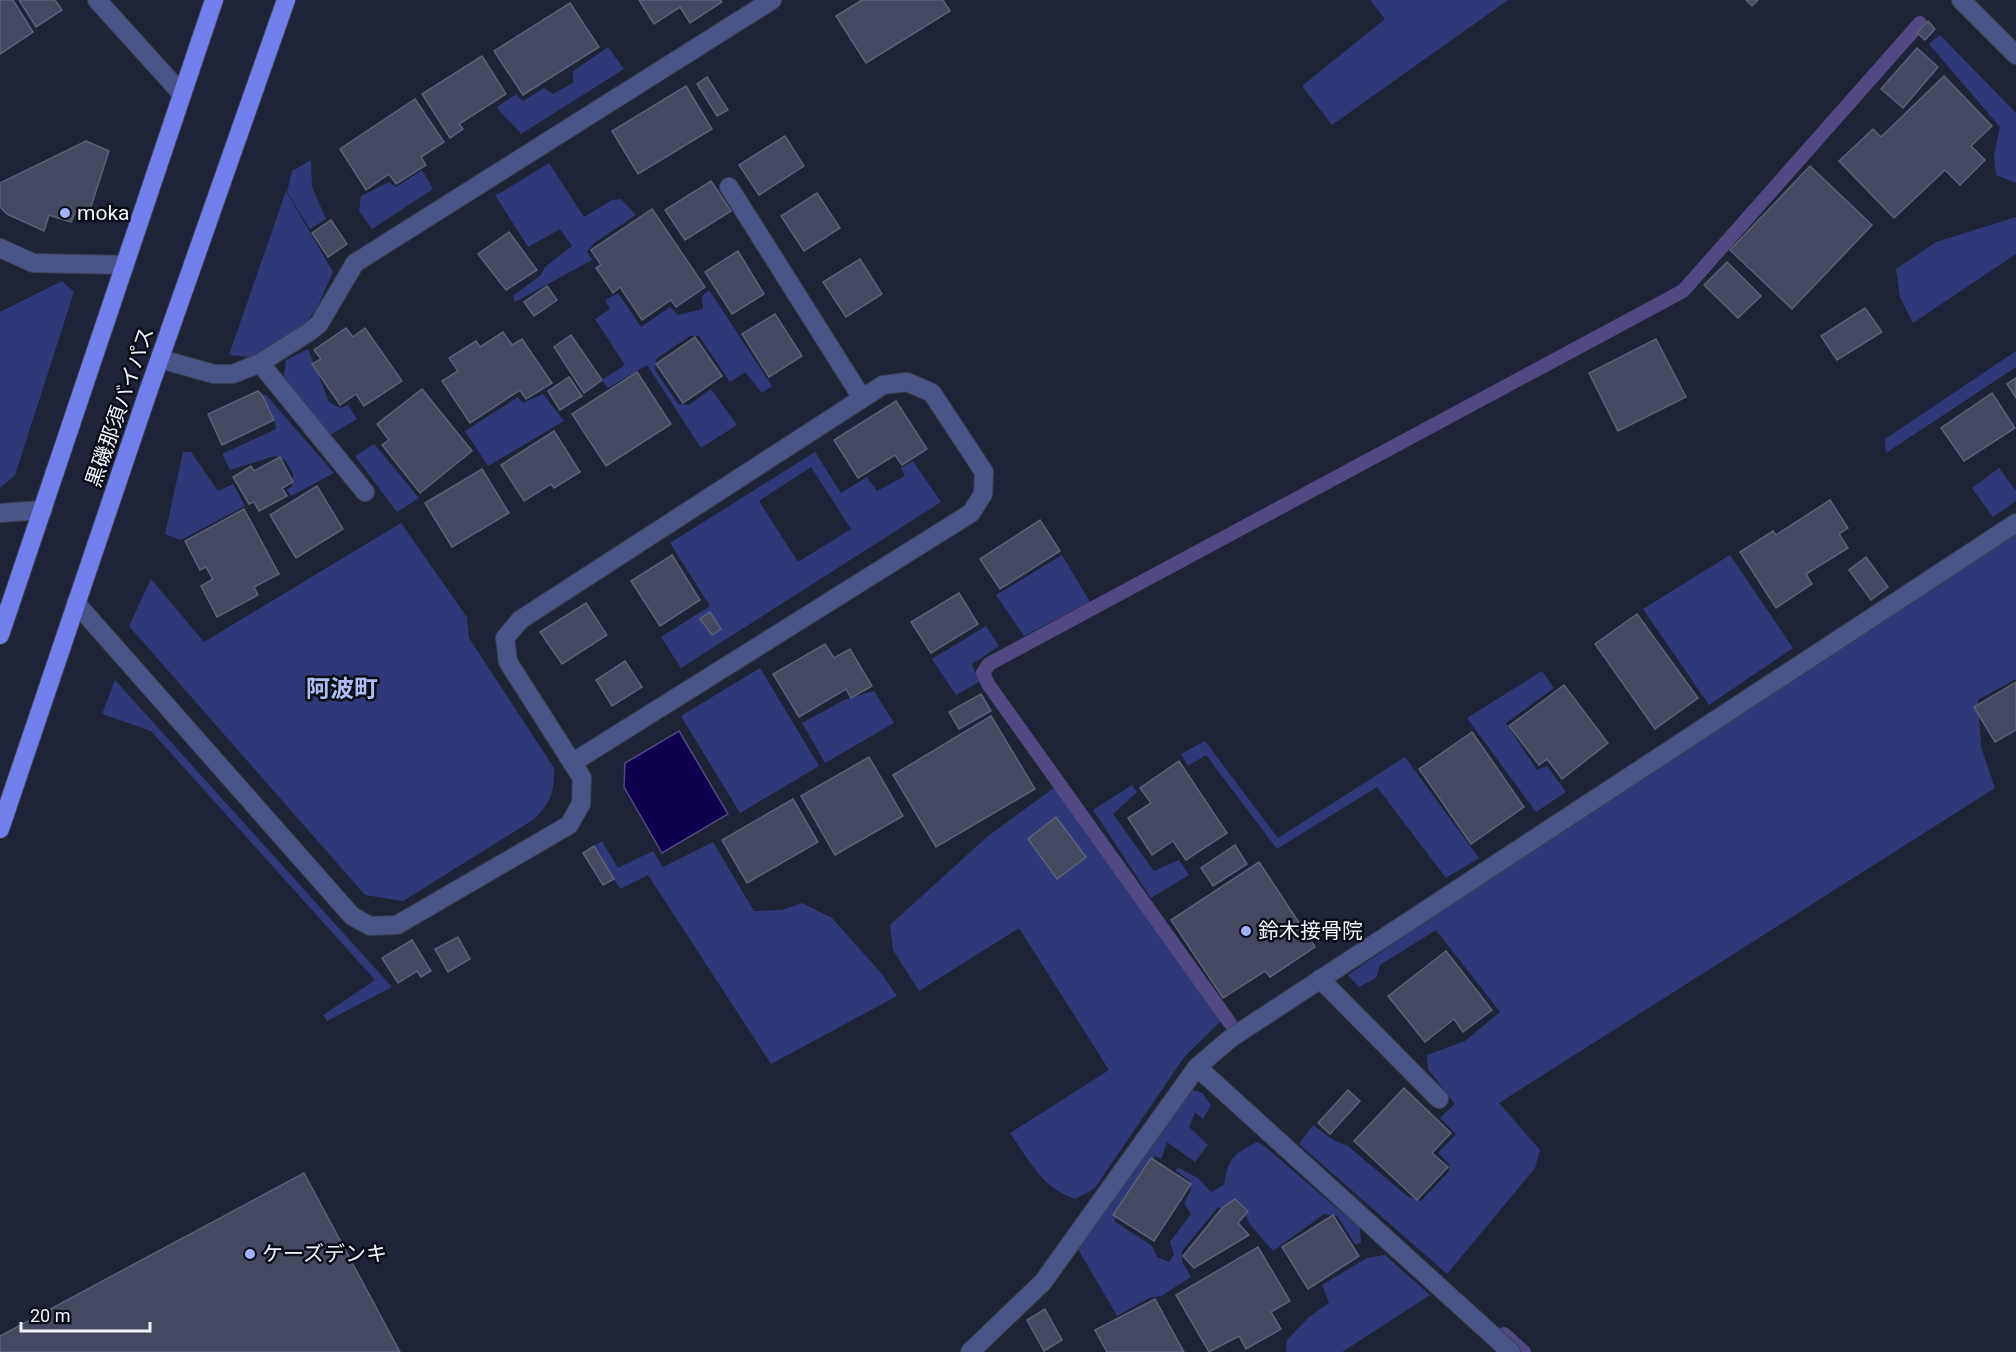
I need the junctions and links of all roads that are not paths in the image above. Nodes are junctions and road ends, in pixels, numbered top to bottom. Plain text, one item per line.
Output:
1 (97, 0) edge
2 (214, 0) edge
3 (286, 0) edge
4 (772, 0) edge
5 (1960, 0) edge
6 (2016, 56) edge
7 (182, 94) junction
8 (729, 187) dead end
9 (0, 248) edge
10 (125, 265) junction
11 (159, 359) junction
12 (260, 363) junction
13 (862, 398) junction
14 (365, 492) dead end
15 (43, 510) junction
16 (0, 513) edge
17 (2016, 523) edge
18 (76, 603) junction
19 (0, 635) edge
20 (572, 763) junction
21 (0, 829) edge
22 (1320, 979) junction
23 (1197, 1067) junction
24 (1439, 1099) dead end
25 (970, 1352) edge
26 (1510, 1352) edge

1 - 7 street
2 - 7 main road, 黒磯那須バイパス
3 - 11 main road, 黒磯那須バイパス
4 - 12 street
5 - 6 street
7 - 10 main road, 黒磯那須バイパス
8 - 13 street
9 - 10 street
10 - 15 main road, 黒磯那須バイパス
11 - 12 street
11 - 18 main road, 黒磯那須バイパス
12 - 14 street
13 - 20 street
13 - 20 street
15 - 16 street
15 - 19 main road, 黒磯那須バイパス
17 - 22 street
18 - 20 street
18 - 21 main road, 黒磯那須バイパス
22 - 23 street
22 - 24 street
23 - 25 street
23 - 26 street

